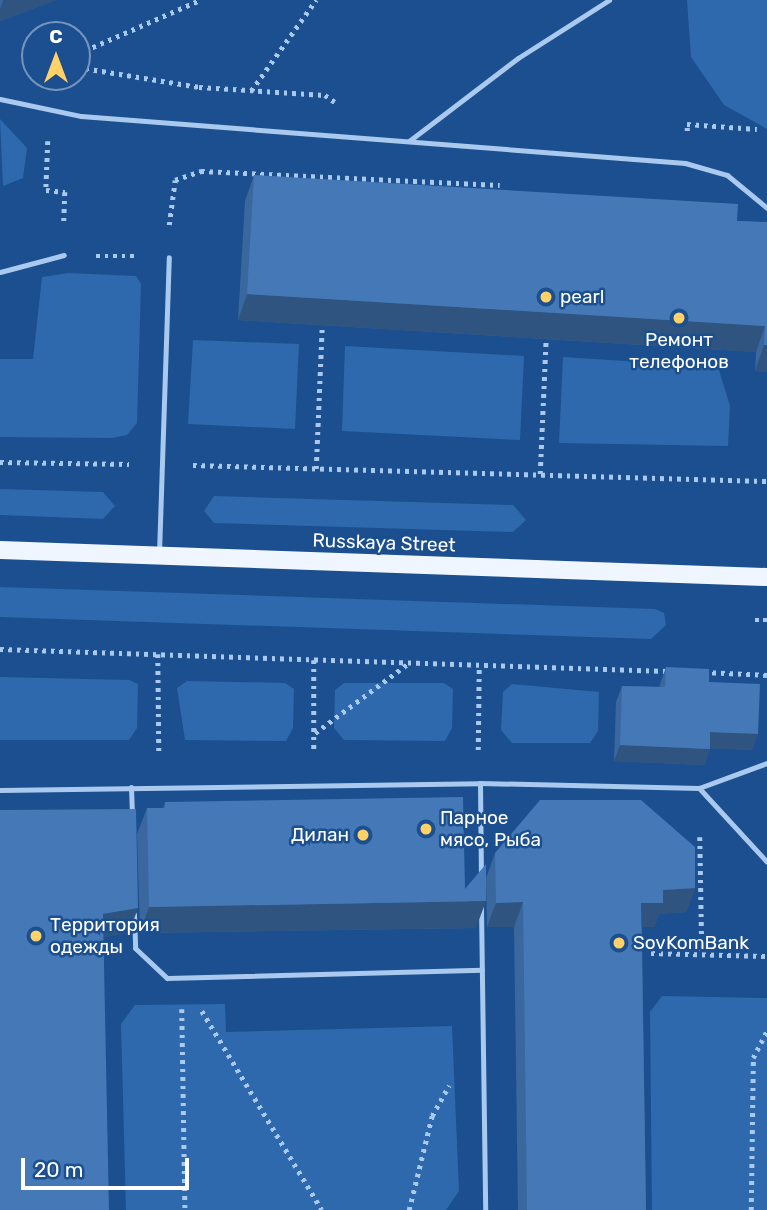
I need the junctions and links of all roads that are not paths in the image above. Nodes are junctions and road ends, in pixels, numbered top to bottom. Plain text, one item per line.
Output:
1 (609, 0) edge
2 (0, 99) edge
3 (409, 141) junction
4 (767, 208) edge
5 (64, 255) road end
6 (169, 257) dead end
7 (0, 272) edge
8 (0, 550) edge
9 (159, 556) junction
10 (767, 577) edge
11 (767, 763) edge
12 (480, 783) junction
13 (131, 787) junction
14 (699, 788) junction
15 (0, 790) edge
16 (132, 827) edge
17 (767, 862) edge
18 (481, 890) edge
19 (481, 903) edge
20 (134, 907) edge
21 (482, 970) junction
22 (485, 1210) edge

1 - 3 lane
2 - 3 lane
3 - 4 lane
5 - 7 lane
6 - 9 lane
8 - 9 main road, Russkaya Street
9 - 10 main road, Russkaya Street
11 - 14 lane
12 - 13 lane
12 - 14 lane
12 - 18 lane
13 - 15 lane
13 - 16 lane
14 - 17 lane
19 - 21 lane
20 - 21 lane
21 - 22 lane

